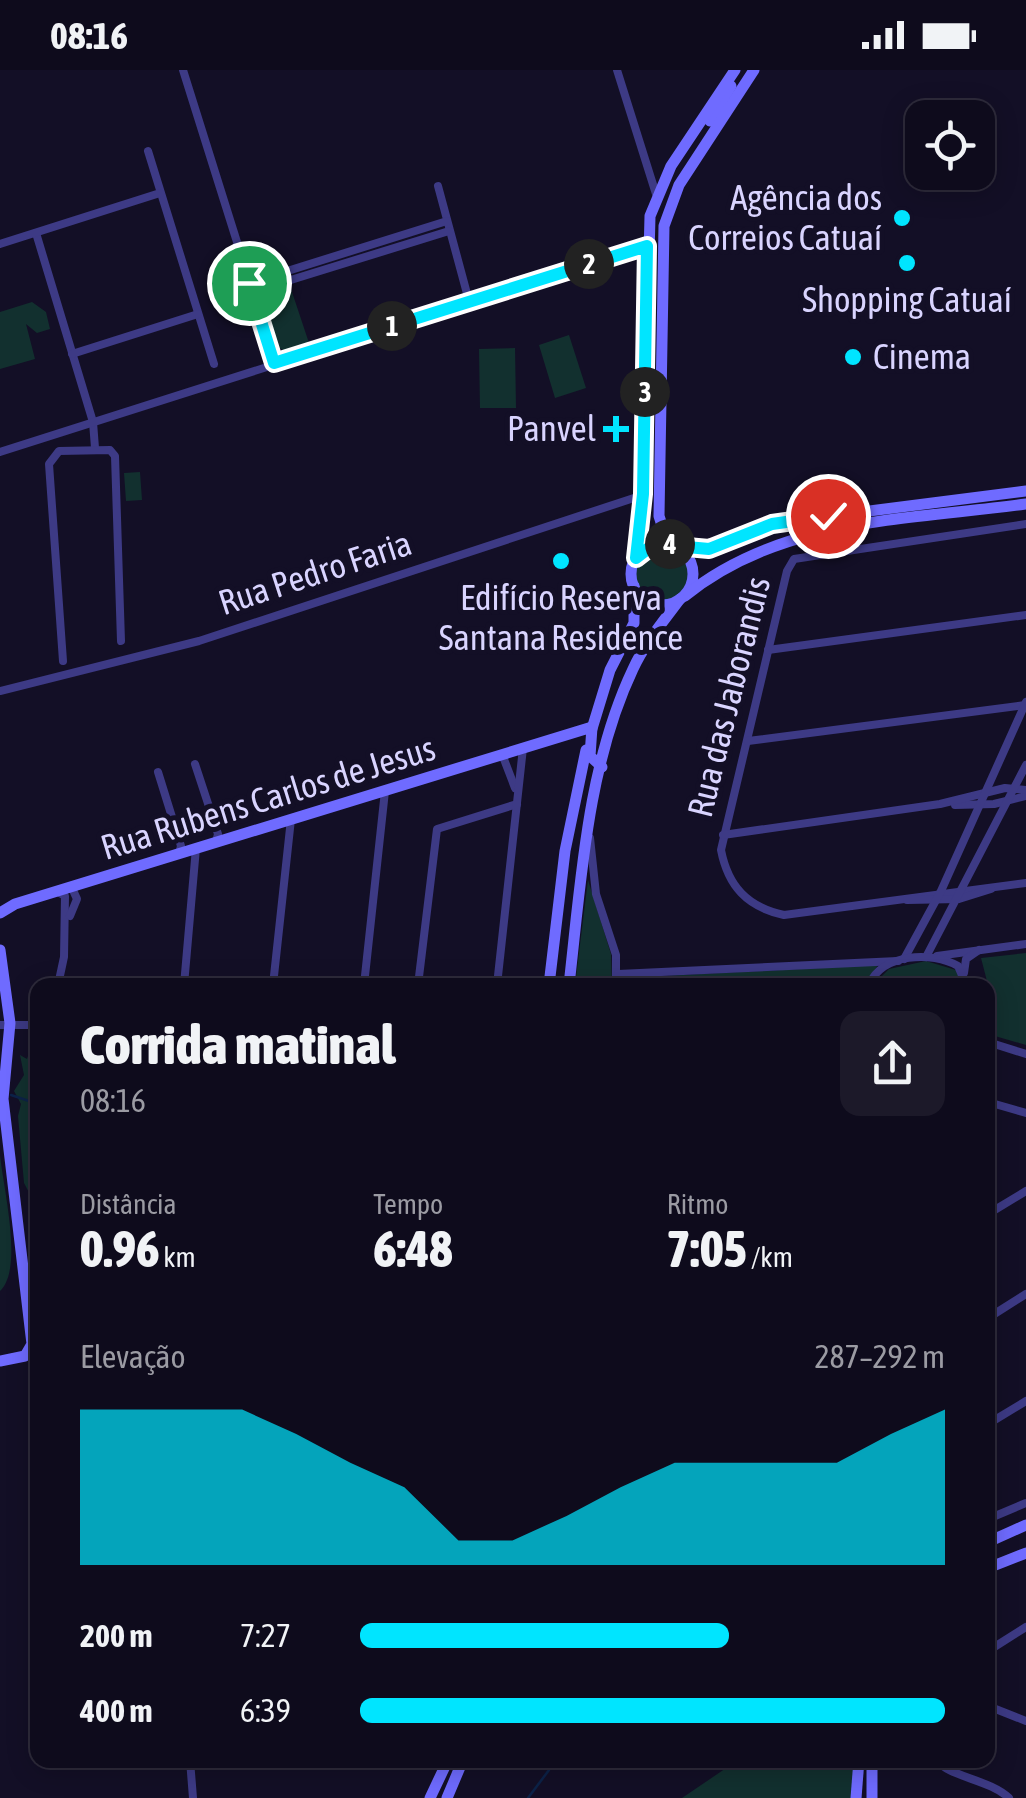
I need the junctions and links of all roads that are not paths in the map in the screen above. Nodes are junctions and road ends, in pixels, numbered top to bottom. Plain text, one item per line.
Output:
1 (183, 70) edge
2 (618, 70) edge
3 (737, 70) edge
4 (754, 70) edge
5 (706, 140) junction
6 (148, 151) dead end
7 (438, 186) dead end
8 (160, 193) junction
9 (656, 194) junction
10 (448, 226) junction
11 (36, 233) junction
12 (0, 244) edge
13 (647, 246) junction
14 (251, 288) junction
15 (469, 301) junction
16 (198, 314) junction
17 (72, 354) junction
18 (274, 363) junction
19 (214, 364) dead end
20 (83, 390) junction
21 (88, 406) junction
22 (114, 415) junction
23 (91, 424) junction
24 (95, 448) junction
25 (0, 452) edge
26 (1026, 490) edge
27 (643, 494) junction
28 (1026, 504) edge
29 (1026, 524) edge
30 (673, 546) junction
31 (636, 558) junction
32 (634, 586) junction
33 (683, 598) junction
34 (1026, 616) edge
35 (121, 641) dead end
36 (768, 650) junction
37 (63, 661) dead end
38 (0, 691) edge
39 (1025, 703) edge
40 (592, 727) junction
41 (554, 738) junction
42 (748, 741) junction
43 (522, 748) junction
44 (586, 750) junction
45 (502, 754) junction
46 (195, 764) dead end
47 (1026, 765) edge
48 (602, 767) junction
49 (158, 772) dead end
50 (515, 788) junction
51 (1014, 789) junction
52 (386, 790) junction
53 (1026, 792) edge
54 (983, 796) junction
55 (1008, 800) junction
56 (516, 804) junction
57 (940, 804) junction
58 (979, 806) junction
59 (290, 819) junction
60 (589, 821) junction
61 (723, 835) junction
62 (216, 842) junction
63 (196, 848) junction
64 (179, 854) junction
65 (1026, 882) edge
66 (1000, 886) junction
67 (965, 887) junction
68 (72, 888) junction
69 (942, 890) junction
70 (58, 892) junction
71 (898, 899) junction
72 (959, 899) junction
73 (935, 902) junction
74 (1, 908) edge
75 (64, 924) junction
76 (1026, 944) edge
77 (986, 948) junction
78 (0, 950) edge
79 (929, 957) junction
80 (901, 960) junction
81 (618, 974) junction
82 (964, 974) junction
83 (60, 978) edge
84 (185, 978) edge
85 (274, 978) edge
86 (365, 978) edge
87 (419, 978) edge
88 (498, 978) edge
89 (550, 978) edge
90 (570, 978) edge
91 (617, 978) edge
92 (874, 978) edge
93 (965, 978) edge
94 (5, 1024) edge
95 (30, 1025) edge
96 (995, 1044) edge
97 (1026, 1054) edge
98 (995, 1106) edge
99 (1026, 1113) edge
100 (1026, 1191) edge
101 (995, 1210) edge
102 (1026, 1294) edge
103 (995, 1314) edge
104 (30, 1328) edge
105 (30, 1347) edge
106 (0, 1361) edge
107 (1026, 1401) edge
108 (995, 1420) edge
109 (1026, 1502) edge
110 (995, 1516) edge
111 (1026, 1526) edge
112 (995, 1539) edge
113 (1026, 1552) edge
114 (995, 1565) edge
115 (1026, 1627) edge
116 (1017, 1632) junction
117 (1026, 1639) edge
118 (995, 1646) edge
119 (995, 1709) edge
120 (1026, 1721) edge
121 (191, 1768) edge
122 (444, 1768) edge
123 (460, 1768) edge
124 (858, 1768) edge
125 (872, 1768) edge
126 (943, 1768) edge
127 (194, 1798) edge
128 (430, 1798) edge
129 (447, 1798) edge
130 (856, 1798) edge
131 (872, 1798) edge
132 (1009, 1798) edge

1 - 14 street
2 - 9 street
3 - 5 main road
3 - 9 main road
4 - 5 main road
5 - 30 main road
6 - 8 street
7 - 10 street
8 - 11 street
8 - 16 street
9 - 13 main road
10 - 14 street
10 - 15 street
11 - 12 street
11 - 17 street
13 - 15 street
13 - 27 main road
14 - 18 street
15 - 18 street
16 - 17 street
16 - 19 street
17 - 20 street
18 - 22 street
20 - 21 street
20 - 23 street
21 - 22 street
21 - 23 street
22 - 23 street
23 - 24 street
23 - 25 street
24 - 35 street
24 - 37 street
26 - 30 main road
27 - 31 main road
27 - 38 street, Rua Pedro Faria
28 - 33 main road
29 - 36 street, Rua das Jaborandis
30 - 31 main road
30 - 33 main road
31 - 32 main road
32 - 33 main road
32 - 40 main road
33 - 48 main road
34 - 36 street
36 - 42 street, Rua das Jaborandis
39 - 42 street
39 - 54 street
40 - 41 main road, Rua Rubens Carlos de Jesus
40 - 44 main road
40 - 48 main road
41 - 43 main road, Rua Rubens Carlos de Jesus
41 - 44 main road
42 - 61 street, Rua das Jaborandis
43 - 45 main road, Rua Rubens Carlos de Jesus
43 - 50 street
44 - 89 main road
45 - 50 street
45 - 52 main road, Rua Rubens Carlos de Jesus
46 - 62 street
47 - 51 street
48 - 60 main road
49 - 64 street
50 - 56 street
51 - 53 street
51 - 54 street
51 - 55 street
52 - 59 main road, Rua Rubens Carlos de Jesus
52 - 86 street
53 - 55 street
54 - 57 street
54 - 58 street
55 - 58 street
55 - 67 street
56 - 87 street
56 - 88 street
57 - 58 street
57 - 61 street
58 - 69 street
59 - 62 main road, Rua Rubens Carlos de Jesus
59 - 85 street
60 - 81 street
60 - 90 main road
61 - 71 street, Rua das Jaborandis
62 - 63 main road, Rua Rubens Carlos de Jesus
63 - 64 main road, Rua Rubens Carlos de Jesus
63 - 84 street
64 - 68 main road, Rua Rubens Carlos de Jesus
65 - 66 street
66 - 67 street
66 - 72 street
67 - 69 street
67 - 72 street
68 - 70 main road, Rua Rubens Carlos de Jesus
68 - 75 street
69 - 71 street
69 - 73 street
70 - 74 main road, Rua Rubens Carlos de Jesus
70 - 75 street
71 - 73 street
72 - 73 street
72 - 79 street
73 - 80 street
75 - 83 street
76 - 77 street
77 - 79 street
77 - 82 street
78 - 94 main road
79 - 80 street
79 - 82 street
80 - 81 street
80 - 92 street
81 - 91 street
82 - 93 street
94 - 95 street
94 - 104 main road
96 - 97 street
98 - 99 street
100 - 101 street
102 - 103 street
105 - 106 main road
107 - 108 street
109 - 110 street
111 - 112 main road
113 - 114 main road
115 - 116 street
116 - 117 street
116 - 118 street
119 - 120 street
121 - 127 street
122 - 128 main road
123 - 129 main road
124 - 130 main road
125 - 131 main road
126 - 132 street

